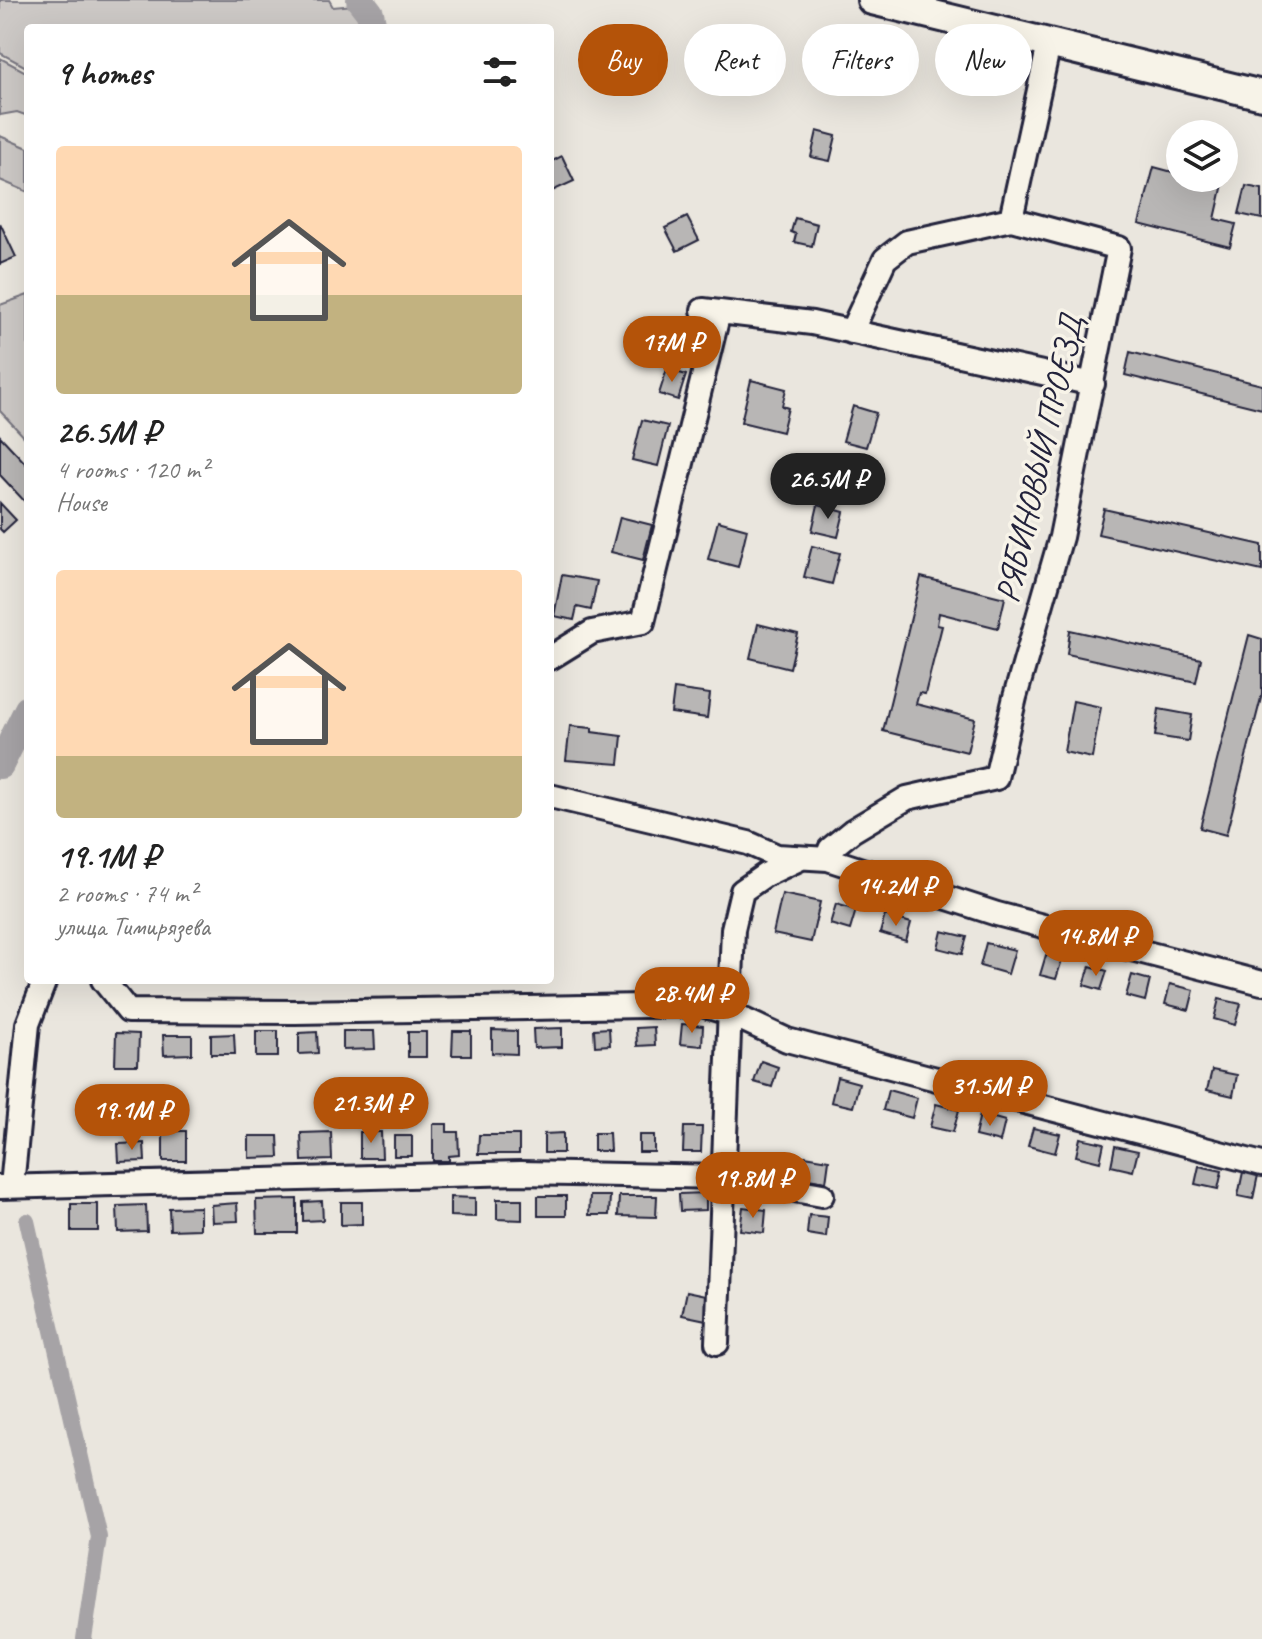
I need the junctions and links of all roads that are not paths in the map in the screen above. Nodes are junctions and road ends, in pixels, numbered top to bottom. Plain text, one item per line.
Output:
1 (872, 0) edge
2 (1049, 44) junction
3 (1262, 95) edge
4 (1011, 219) junction
5 (851, 332) junction
6 (1093, 384) junction
7 (554, 656) edge
8 (554, 797) edge
9 (801, 858) junction
10 (828, 859) junction
11 (1262, 983) edge
12 (43, 984) edge
13 (106, 984) edge
14 (731, 1014) junction
15 (1262, 1164) edge
16 (723, 1177) junction
17 (6, 1186) edge
18 (822, 1195) dead end
19 (717, 1343) dead end

1 - 2 main road
2 - 3 main road
2 - 4 street
4 - 5 street
4 - 6 street, РЯБИНОВЫЙ ПРОЕЗД
5 - 6 street
5 - 7 street
6 - 10 street, РЯБИНОВЫЙ ПРОЕЗД
8 - 9 street
9 - 10 street
9 - 14 street
10 - 11 street
12 - 17 street
13 - 14 street
14 - 15 street
14 - 16 street
16 - 17 street
16 - 18 street
16 - 19 street

